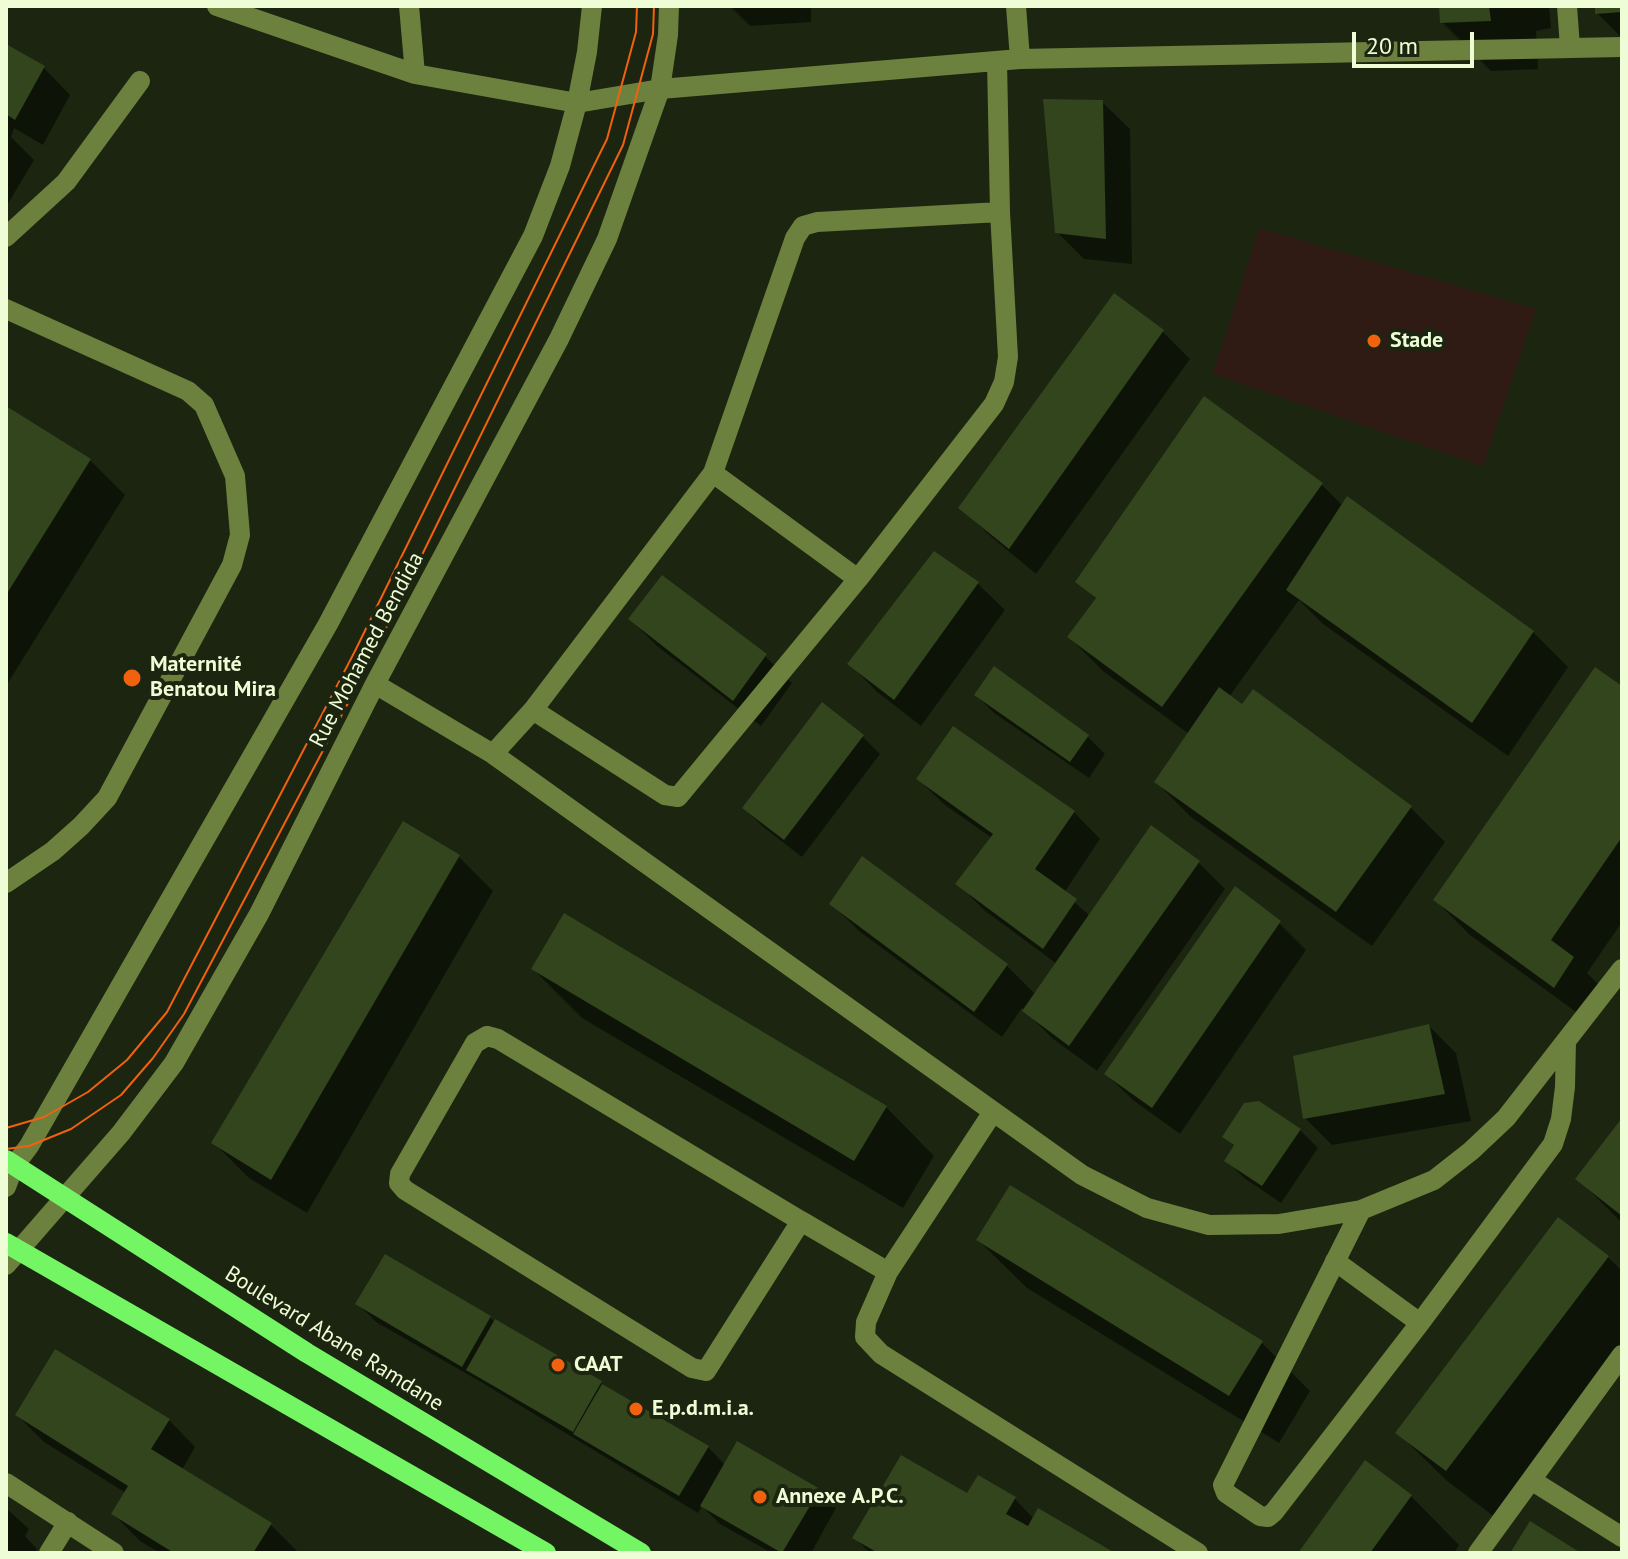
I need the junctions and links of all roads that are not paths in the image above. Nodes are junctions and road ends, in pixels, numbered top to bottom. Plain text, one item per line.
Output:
1 (217, 6) edge
2 (409, 6) edge
3 (592, 6) edge
4 (669, 6) edge
5 (1016, 6) edge
6 (1567, 6) edge
7 (1570, 47) junction
8 (1622, 47) edge
9 (1020, 59) junction
10 (997, 61) junction
11 (415, 74) junction
12 (140, 81) dead end
13 (660, 89) junction
14 (577, 103) junction
15 (1000, 212) junction
16 (6, 237) edge
17 (6, 309) edge
18 (713, 473) junction
19 (858, 579) junction
20 (375, 684) junction
21 (533, 710) junction
22 (493, 754) junction
23 (6, 883) edge
24 (1622, 969) edge
25 (1566, 1041) junction
26 (993, 1112) junction
27 (10, 1163) edge
28 (6, 1187) edge
29 (66, 1197) junction
30 (1361, 1210) junction
31 (801, 1221) junction
32 (10, 1253) edge
33 (1335, 1261) junction
34 (888, 1272) junction
35 (1420, 1323) junction
36 (1622, 1355) edge
37 (1531, 1480) junction
38 (6, 1483) edge
39 (68, 1522) junction
40 (1622, 1537) edge
41 (49, 1553) edge
42 (114, 1553) edge
43 (546, 1553) edge
44 (641, 1553) edge
45 (1198, 1553) edge
46 (1478, 1553) edge

1 - 11 street
2 - 11 street
3 - 14 street
4 - 13 street, Rue Mohamed Bendida
5 - 9 street
6 - 7 street
7 - 8 street
7 - 9 street
9 - 10 street
10 - 13 street
10 - 15 street
11 - 14 street
12 - 16 street
13 - 14 street
13 - 20 street, Rue Mohamed Bendida
14 - 27 street
15 - 18 street
15 - 19 street
17 - 23 street
18 - 19 street
18 - 21 street
19 - 21 street
20 - 22 street
20 - 29 street, Rue Mohamed Bendida
21 - 22 street
22 - 26 street
24 - 25 street
25 - 30 street
25 - 35 street
26 - 30 street
26 - 34 street
27 - 28 street
27 - 29 main road, Boulevard Abane Ramdane
29 - 32 street, Rue Mohamed Bendida
29 - 44 main road, Boulevard Abane Ramdane
30 - 33 street
31 - 31 street
31 - 34 street
32 - 43 main road
33 - 35 street
33 - 35 street
34 - 45 street
36 - 37 street
37 - 40 street
37 - 46 street
38 - 39 street
39 - 41 street
39 - 42 street

